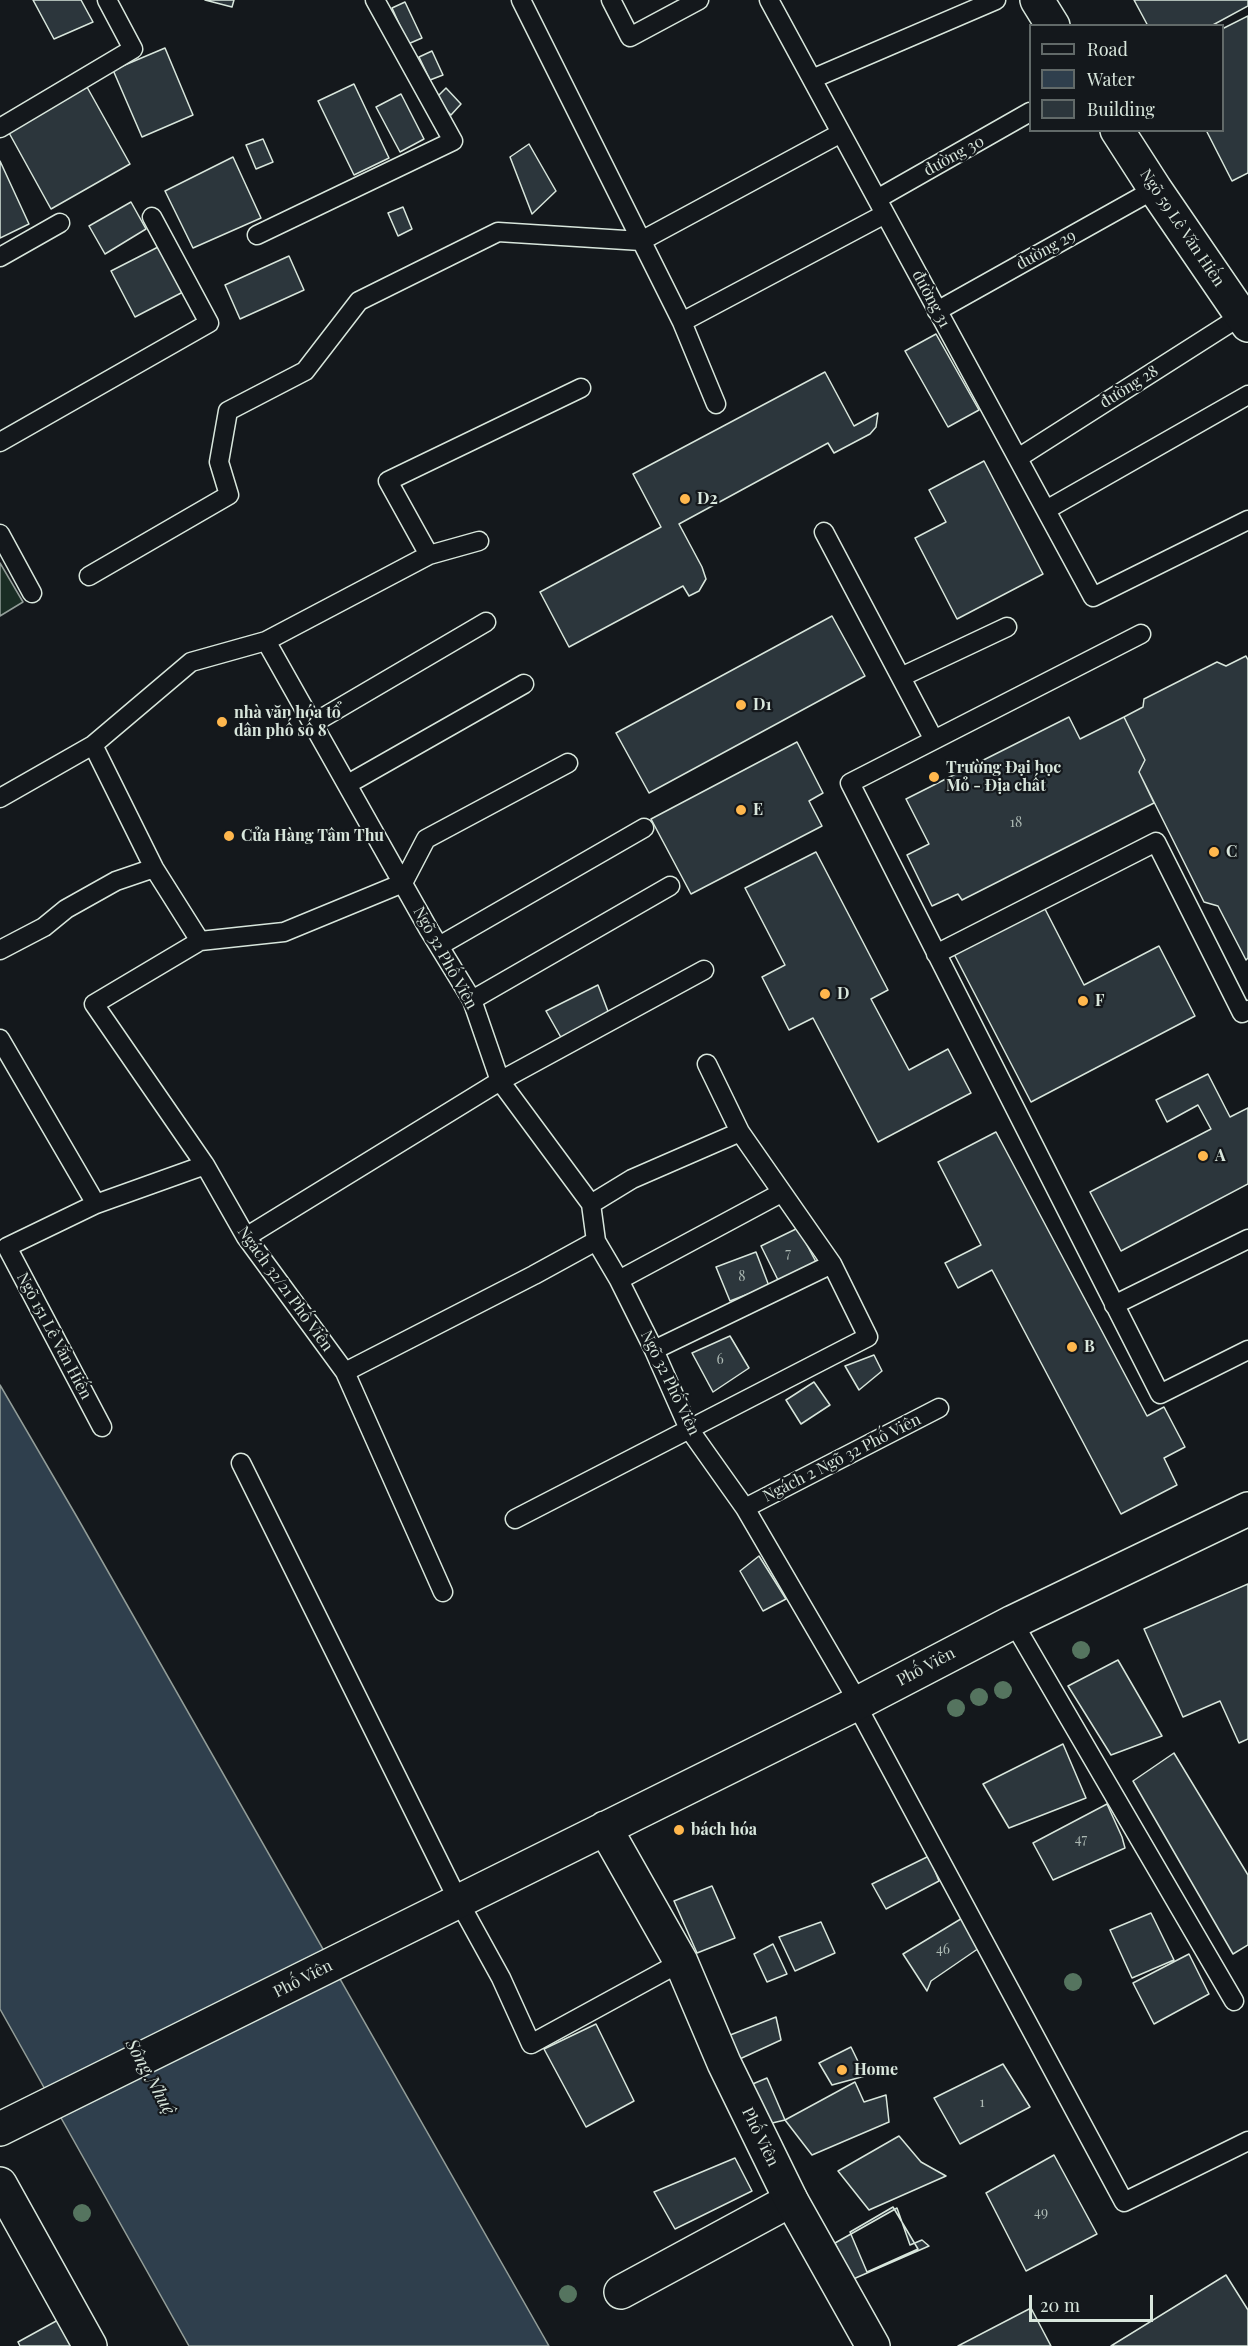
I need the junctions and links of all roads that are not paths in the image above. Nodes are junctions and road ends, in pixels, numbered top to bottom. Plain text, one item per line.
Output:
1 (107, 0) edge
2 (375, 0) edge
3 (521, 0) edge
4 (611, 0) edge
5 (699, 0) edge
6 (769, 0) edge
7 (996, 0) edge
8 (1037, 0) edge
9 (1052, 24) edge
10 (812, 79) junction
11 (1029, 113) edge
12 (0, 128) edge
13 (1118, 132) edge
14 (841, 133) junction
15 (1155, 189) junction
16 (881, 206) junction
17 (152, 217) dead end
18 (60, 223) dead end
19 (257, 235) dead end
20 (641, 241) junction
21 (0, 257) edge
22 (938, 311) junction
23 (1244, 320) edge
24 (682, 322) junction
25 (581, 388) dead end
26 (1248, 395) edge
27 (716, 404) dead end
28 (0, 442) edge
29 (1018, 458) junction
30 (1046, 510) junction
31 (1248, 520) edge
32 (824, 532) dead end
33 (0, 534) edge
34 (478, 541) dead end
35 (429, 555) junction
36 (89, 576) dead end
37 (32, 593) dead end
38 (486, 622) dead end
39 (1007, 627) dead end
40 (1141, 634) dead end
41 (266, 641) junction
42 (901, 677) junction
43 (524, 684) dead end
44 (312, 724) junction
45 (934, 740) junction
46 (93, 744) junction
47 (568, 763) dead end
48 (348, 784) junction
49 (0, 798) edge
50 (644, 828) dead end
51 (154, 868) junction
52 (404, 883) junction
53 (670, 886) dead end
54 (200, 941) junction
55 (439, 946) junction
56 (0, 950) edge
57 (936, 954) junction
58 (704, 970) dead end
59 (472, 999) junction
60 (1248, 1010) edge
61 (0, 1039) edge
62 (707, 1064) dead end
63 (500, 1080) junction
64 (740, 1132) junction
65 (205, 1165) junction
66 (781, 1193) junction
67 (96, 1204) junction
68 (591, 1204) junction
69 (246, 1238) junction
70 (1248, 1239) edge
71 (596, 1240) junction
72 (832, 1264) junction
73 (619, 1281) junction
74 (1114, 1305) junction
75 (654, 1350) junction
76 (1248, 1350) edge
77 (345, 1372) junction
78 (939, 1408) dead end
79 (102, 1427) dead end
80 (689, 1429) junction
81 (241, 1463) dead end
82 (745, 1508) junction
83 (1248, 1509) edge
84 (515, 1519) dead end
85 (443, 1592) dead end
86 (1013, 1622) junction
87 (856, 1704) junction
88 (605, 1828) junction
89 (458, 1900) junction
90 (681, 1962) junction
91 (1234, 2001) dead end
92 (0, 2129) edge
93 (1248, 2141) edge
94 (0, 2184) edge
95 (791, 2200) junction
96 (621, 2292) dead end
97 (90, 2346) edge
98 (873, 2346) edge

1 - 12 lane
2 - 19 lane
3 - 20 lane
4 - 5 lane
6 - 10 lane, đường 31
7 - 10 lane
8 - 9 street
10 - 14 lane, đường 31
11 - 16 lane, đường 30
13 - 15 street, Ngõ 59 Lê Văn Hiến
14 - 16 lane, đường 31
14 - 20 lane
15 - 22 lane, đường 29
15 - 23 street, Ngõ 59 Lê Văn Hiến
16 - 22 lane, đường 31
16 - 24 lane, đường 30
17 - 28 lane
18 - 21 lane
20 - 24 lane
20 - 36 lane
22 - 29 lane, đường 31
23 - 29 lane, đường 28
24 - 27 lane
25 - 35 lane
26 - 30 lane
29 - 30 lane, đường 31
30 - 31 lane, đường 31
32 - 42 lane
33 - 37 lane
34 - 35 lane
35 - 41 lane
38 - 44 lane
39 - 42 lane
40 - 45 lane
41 - 44 lane, Ngõ 32 Phố Viên
41 - 46 lane
42 - 45 lane
43 - 48 lane
44 - 48 lane, Ngõ 32 Phố Viên
45 - 57 lane
46 - 49 lane
46 - 51 lane
47 - 52 lane
48 - 52 lane, Ngõ 32 Phố Viên
50 - 55 lane
51 - 54 lane
51 - 56 lane
52 - 54 lane
52 - 55 lane, Ngõ 32 Phố Viên
53 - 59 lane
54 - 65 lane, Ngách 32/21 Phố Viên
55 - 59 lane, Ngõ 32 Phố Viên
57 - 60 lane
57 - 74 lane
58 - 63 lane
59 - 63 lane, Ngõ 32 Phố Viên
61 - 67 lane
62 - 64 lane
63 - 68 lane, Ngõ 32 Phố Viên
63 - 69 lane
64 - 66 lane
64 - 68 lane
65 - 67 lane
65 - 69 lane, Ngách 32/21 Phố Viên
66 - 72 lane
66 - 73 lane
67 - 79 lane, Ngõ 151 Lê Văn Hiến
68 - 71 lane, Ngõ 32 Phố Viên
69 - 77 lane, Ngách 32/21 Phố Viên
70 - 74 lane
71 - 73 lane, Ngõ 32 Phố Viên
71 - 77 lane
72 - 75 lane
72 - 80 lane
73 - 75 lane, Ngõ 32 Phố Viên
74 - 76 lane
75 - 80 lane, Ngõ 32 Phố Viên
77 - 85 lane, Ngách 32/21 Phố Viên
78 - 82 lane, Ngách 2 Ngõ 32 Phố Viên
80 - 82 lane, Ngõ 32 Phố Viên
80 - 84 lane
81 - 89 lane
82 - 87 lane, Ngõ 32 Phố Viên
83 - 86 street, Phố Viên
86 - 87 street, Phố Viên
86 - 91 lane
87 - 88 street, Phố Viên
87 - 93 lane, Ngõ 32 Phố Viên
88 - 89 street, Phố Viên
88 - 90 street, Phố Viên
89 - 90 lane
89 - 92 street, Phố Viên
90 - 95 street, Phố Viên
94 - 97 street
95 - 96 street
95 - 98 street, Phố Viên

